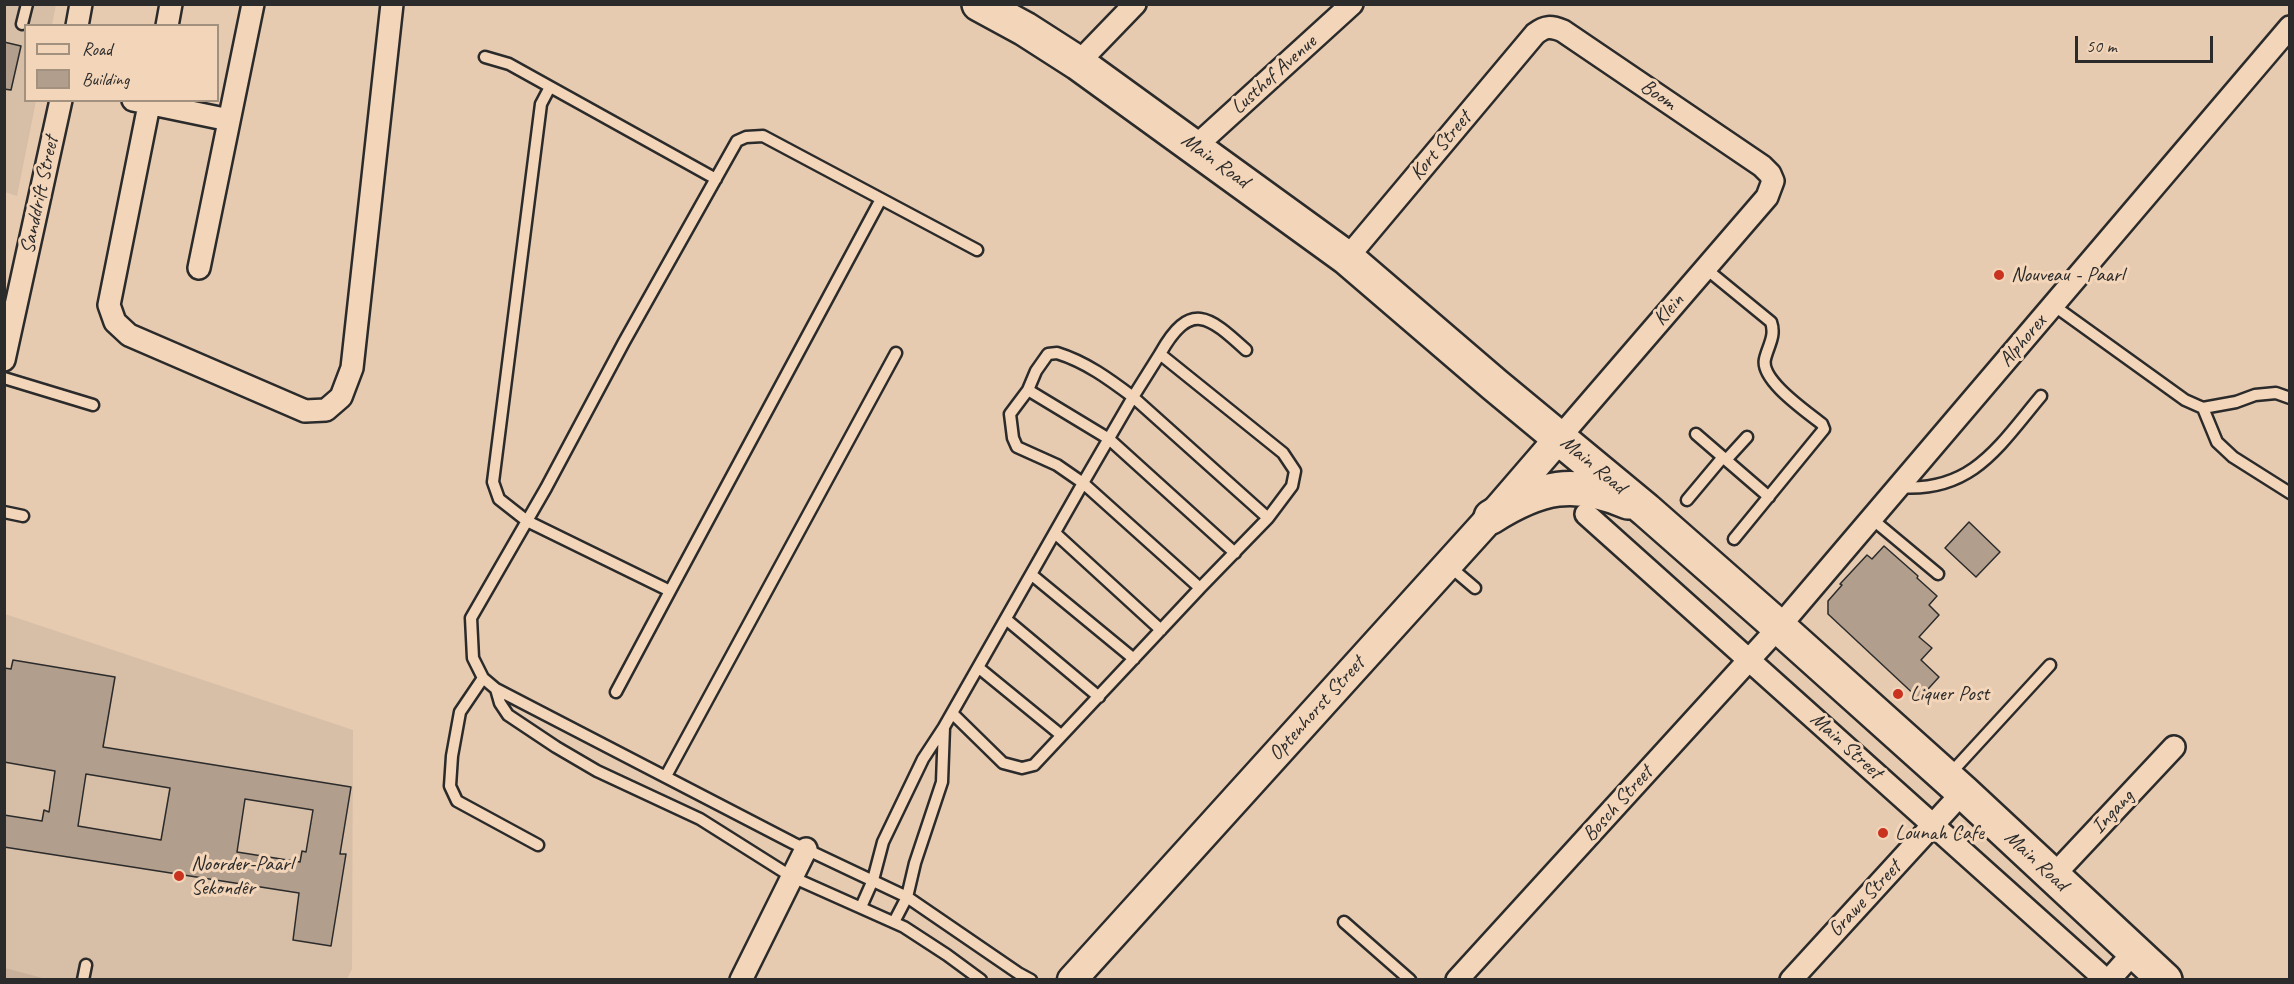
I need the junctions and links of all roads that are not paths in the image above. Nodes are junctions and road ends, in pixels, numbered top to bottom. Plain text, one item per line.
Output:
1 (27, 4) edge
2 (81, 4) edge
3 (171, 4) edge
4 (253, 4) edge
5 (392, 4) edge
6 (1136, 4) edge
7 (1352, 4) edge
8 (986, 6) edge
9 (22, 24) dead end
10 (77, 24) edge
11 (167, 24) edge
12 (2289, 27) edge
13 (1535, 34) joint
14 (485, 57) dead end
15 (1078, 63) junction
16 (550, 87) junction
17 (61, 102) edge
18 (144, 102) edge
19 (229, 120) junction
20 (1196, 146) junction
21 (716, 179) junction
22 (1773, 181) joint
23 (881, 199) junction
24 (977, 250) dead end
25 (1347, 258) junction
26 (199, 268) dead end
27 (1705, 268) junction
28 (2053, 305) junction
29 (7, 338) edge
30 (1246, 350) dead end
31 (896, 353) dead end
32 (1160, 354) junction
33 (4, 360) edge
34 (4, 378) edge
35 (1028, 390) junction
36 (2041, 396) dead end
37 (1133, 398) junction
38 (2289, 398) edge
39 (93, 405) dead end
40 (2203, 408) junction
41 (1696, 435) dead end
42 (1748, 436) dead end
43 (1560, 437) junction
44 (1109, 439) junction
45 (1725, 459) junction
46 (1083, 483) junction
47 (1899, 487) junction
48 (2289, 493) edge
49 (1769, 497) junction
50 (1688, 500) dead end
51 (1646, 510) junction
52 (4, 512) edge
53 (1586, 514) dead end
54 (23, 516) dead end
55 (1491, 517) junction
56 (1268, 518) junction
57 (1872, 519) junction
58 (527, 521) junction
59 (1055, 533) junction
60 (1734, 539) dead end
61 (1235, 553) junction
62 (1448, 564) junction
63 (1938, 574) dead end
64 (1032, 575) junction
65 (1200, 588) junction
66 (1475, 588) dead end
67 (670, 591) junction
68 (1006, 620) junction
69 (1779, 627) junction
70 (1161, 630) junction
71 (1134, 659) junction
72 (1750, 660) junction
73 (2050, 664) dead end
74 (979, 668) junction
75 (483, 678) junction
76 (496, 689) junction
77 (616, 692) dead end
78 (1099, 697) junction
79 (953, 714) junction
80 (944, 727) junction
81 (1061, 735) junction
82 (2174, 747) dead end
83 (666, 776) junction
84 (1955, 784) junction
85 (1934, 824) junction
86 (538, 845) dead end
87 (806, 849) junction
88 (2053, 876) junction
89 (792, 877) junction
90 (873, 880) junction
91 (907, 897) junction
92 (861, 908) junction
93 (894, 922) junction
94 (1344, 922) dead end
95 (2135, 951) junction
96 (86, 965) dead end
97 (83, 980) edge
98 (741, 980) edge
99 (981, 980) edge
100 (1031, 980) edge
101 (1072, 980) edge
102 (1410, 980) edge
103 (1457, 980) edge
104 (1791, 980) edge
105 (2108, 980) edge
106 (2165, 980) edge

1 - 9 lane
2 - 10 street
3 - 11 street
4 - 19 street
5 - 18 street
6 - 15 street
7 - 20 street, Lusthof Avenue
8 - 15 main road, Main Road
12 - 28 street, Alphorex
13 - 22 street, Boom
13 - 25 street, Kort Street
14 - 16 lane
15 - 20 main road, Main Road
16 - 21 lane
16 - 58 lane
17 - 29 street, Sanddrift Street
18 - 19 street
19 - 26 street
20 - 25 main road, Main Road
21 - 23 lane
21 - 58 lane
22 - 27 street, Klein
23 - 24 lane
23 - 67 lane
25 - 43 main road, Main Road
27 - 43 street, Klein
27 - 49 lane
28 - 40 lane
28 - 47 street, Alphorex
29 - 33 street, Sanddrift Street
30 - 32 lane
31 - 83 lane
32 - 37 lane
32 - 56 lane
34 - 39 lane
35 - 37 lane
35 - 44 lane
35 - 46 lane
36 - 47 lane
37 - 44 lane
37 - 56 lane
38 - 40 lane
40 - 48 lane
41 - 45 lane
42 - 45 lane
43 - 51 main road, Main Road
43 - 55 main road, Optenhorst Street
44 - 46 lane
44 - 61 lane
45 - 49 lane
45 - 50 lane
46 - 59 lane
46 - 65 lane
47 - 57 street, Alphorex
49 - 60 lane
51 - 55 main road
51 - 69 main road, Main Road
52 - 54 lane
53 - 72 street, Main Street
55 - 62 main road, Optenhorst Street
56 - 61 lane
57 - 63 lane
57 - 69 street, Alphorex
58 - 67 lane
58 - 75 lane
59 - 64 lane
59 - 70 lane
61 - 65 lane
62 - 66 lane
62 - 101 main road, Optenhorst Street
64 - 68 lane
64 - 71 lane
65 - 70 lane
67 - 77 lane
68 - 74 lane
68 - 78 lane
69 - 72 street, Bosch Street
69 - 84 main road, Main Road
70 - 71 lane
71 - 78 lane
72 - 85 street, Main Street
72 - 103 street, Bosch Street
73 - 84 lane
74 - 79 lane
74 - 81 lane
75 - 76 lane
75 - 86 lane
76 - 83 lane
76 - 89 lane
78 - 81 lane
79 - 80 lane
79 - 81 lane
80 - 90 lane
80 - 91 lane
82 - 88 street, Ingang
83 - 87 lane
84 - 85 street, Grawe Street
84 - 88 main road, Main Road
85 - 104 street, Grawe Street
85 - 105 street, Main Street
87 - 89 street
87 - 90 lane
88 - 95 main road, Main Road
89 - 92 lane
89 - 98 street
90 - 91 lane
90 - 92 lane
91 - 93 lane
91 - 100 lane
92 - 93 lane
93 - 99 lane
94 - 102 lane
95 - 105 street
95 - 106 main road, Main Road
96 - 97 lane

